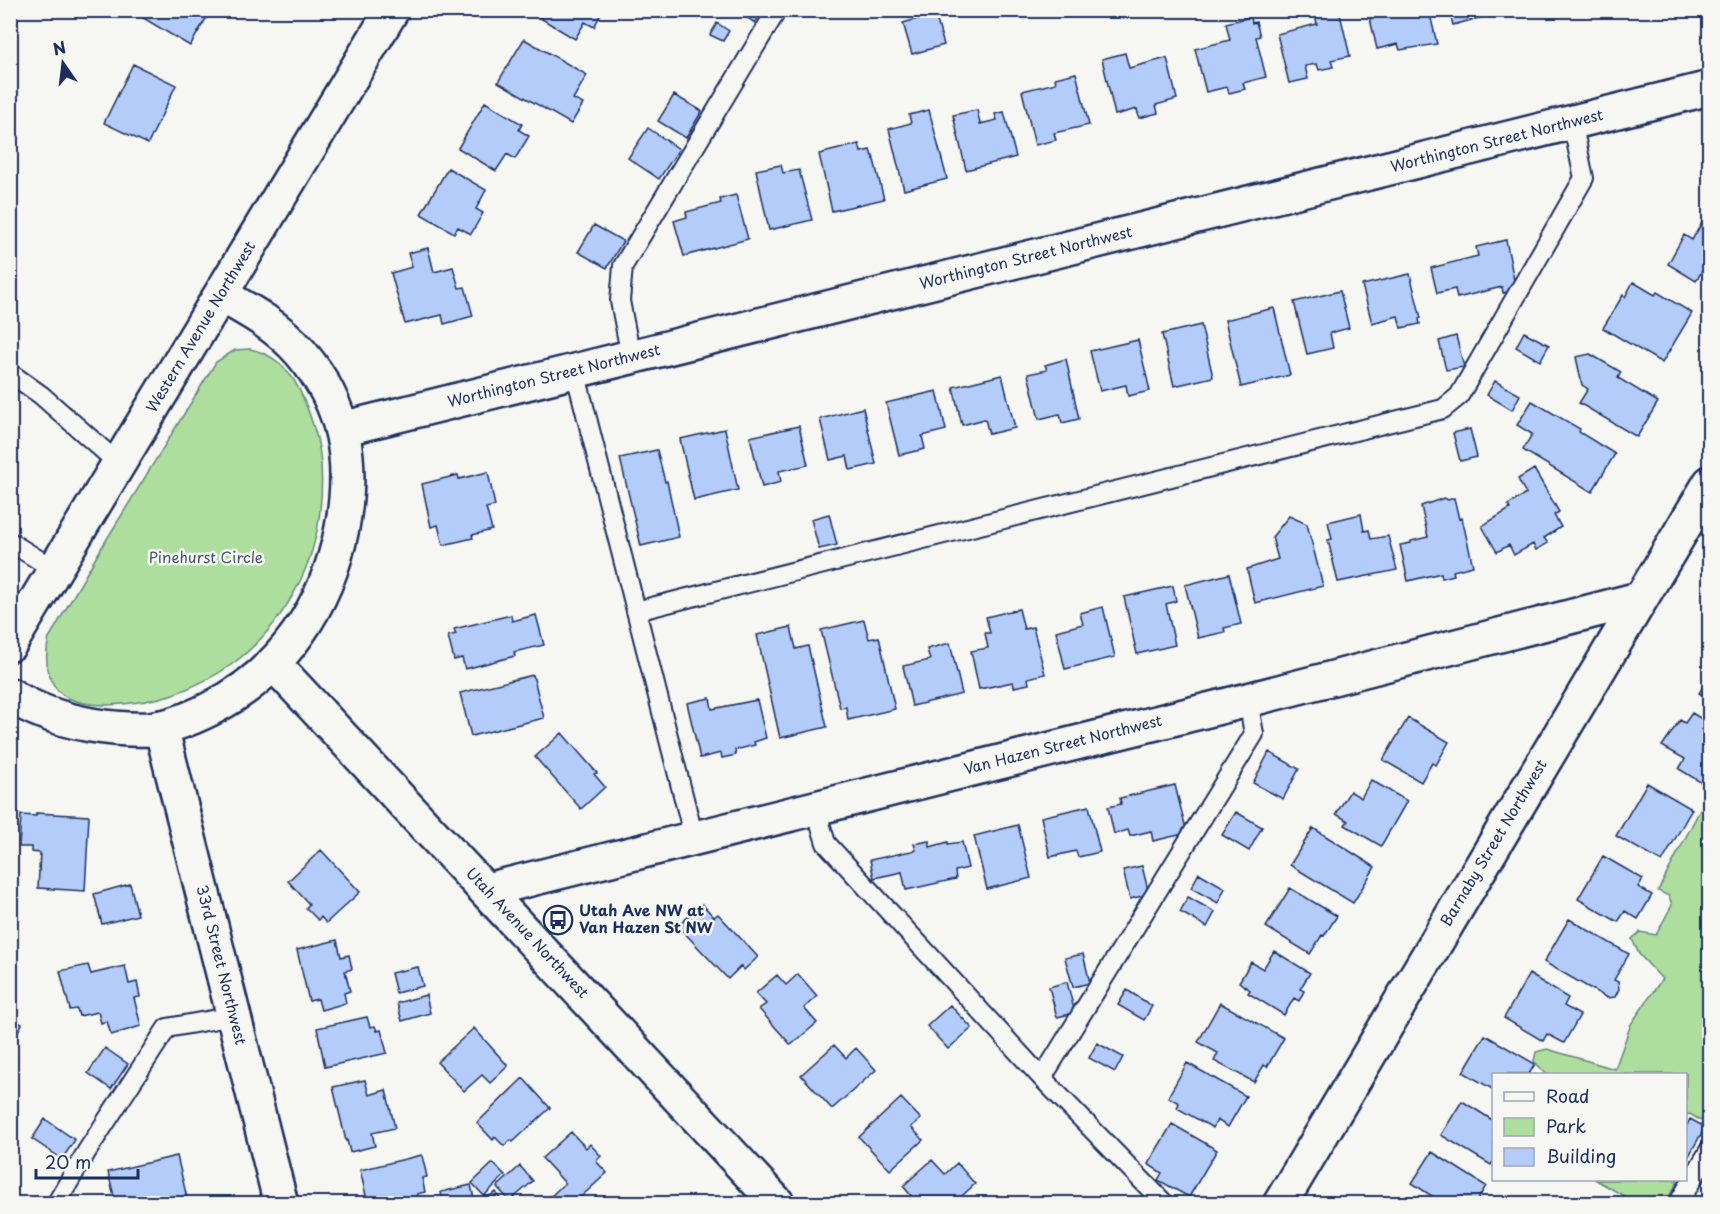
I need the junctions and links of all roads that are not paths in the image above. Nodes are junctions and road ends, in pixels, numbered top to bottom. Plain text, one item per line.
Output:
1 (392, 10) edge
2 (777, 10) edge
3 (1710, 88) edge
4 (1572, 122) junction
5 (221, 294) junction
6 (631, 357) junction
7 (574, 371) junction
8 (10, 373) edge
9 (342, 429) junction
10 (119, 464) junction
11 (1710, 483) edge
12 (10, 542) edge
13 (55, 570) junction
14 (1639, 599) junction
15 (636, 612) junction
16 (10, 644) edge
17 (274, 664) junction
18 (10, 695) edge
19 (1248, 700) junction
20 (161, 727) junction
21 (815, 807) junction
22 (694, 838) junction
23 (488, 890) junction
24 (234, 1016) junction
25 (1042, 1078) junction
26 (1710, 1149) edge
27 (56, 1203) edge
28 (281, 1203) edge
29 (778, 1203) edge
30 (1165, 1203) edge
31 (1280, 1203) edge
32 (1677, 1203) edge

1 - 5 street, Western Avenue Northwest
2 - 6 lane
3 - 4 street, Worthington Street Northwest
4 - 6 street, Worthington Street Northwest
4 - 15 lane
5 - 9 street
5 - 10 street, Western Avenue Northwest
6 - 7 street, Worthington Street Northwest
7 - 9 street, Worthington Street Northwest
7 - 15 lane
8 - 10 lane
9 - 17 street
10 - 13 street, Western Avenue Northwest
11 - 14 street, Barnaby Street Northwest
12 - 13 lane
13 - 16 street, Western Avenue Northwest
14 - 19 street, Van Hazen Street Northwest
14 - 31 street, Barnaby Street Northwest
15 - 22 lane
17 - 20 street
17 - 23 street, Utah Avenue Northwest
18 - 20 street
19 - 21 street, Van Hazen Street Northwest
19 - 25 lane
20 - 24 street, 33rd Street Northwest
21 - 22 street, Van Hazen Street Northwest
21 - 25 lane
22 - 23 street, Van Hazen Street Northwest
23 - 29 street, Utah Avenue Northwest
24 - 27 lane
24 - 28 street, 33rd Street Northwest
25 - 30 lane
26 - 32 lane

